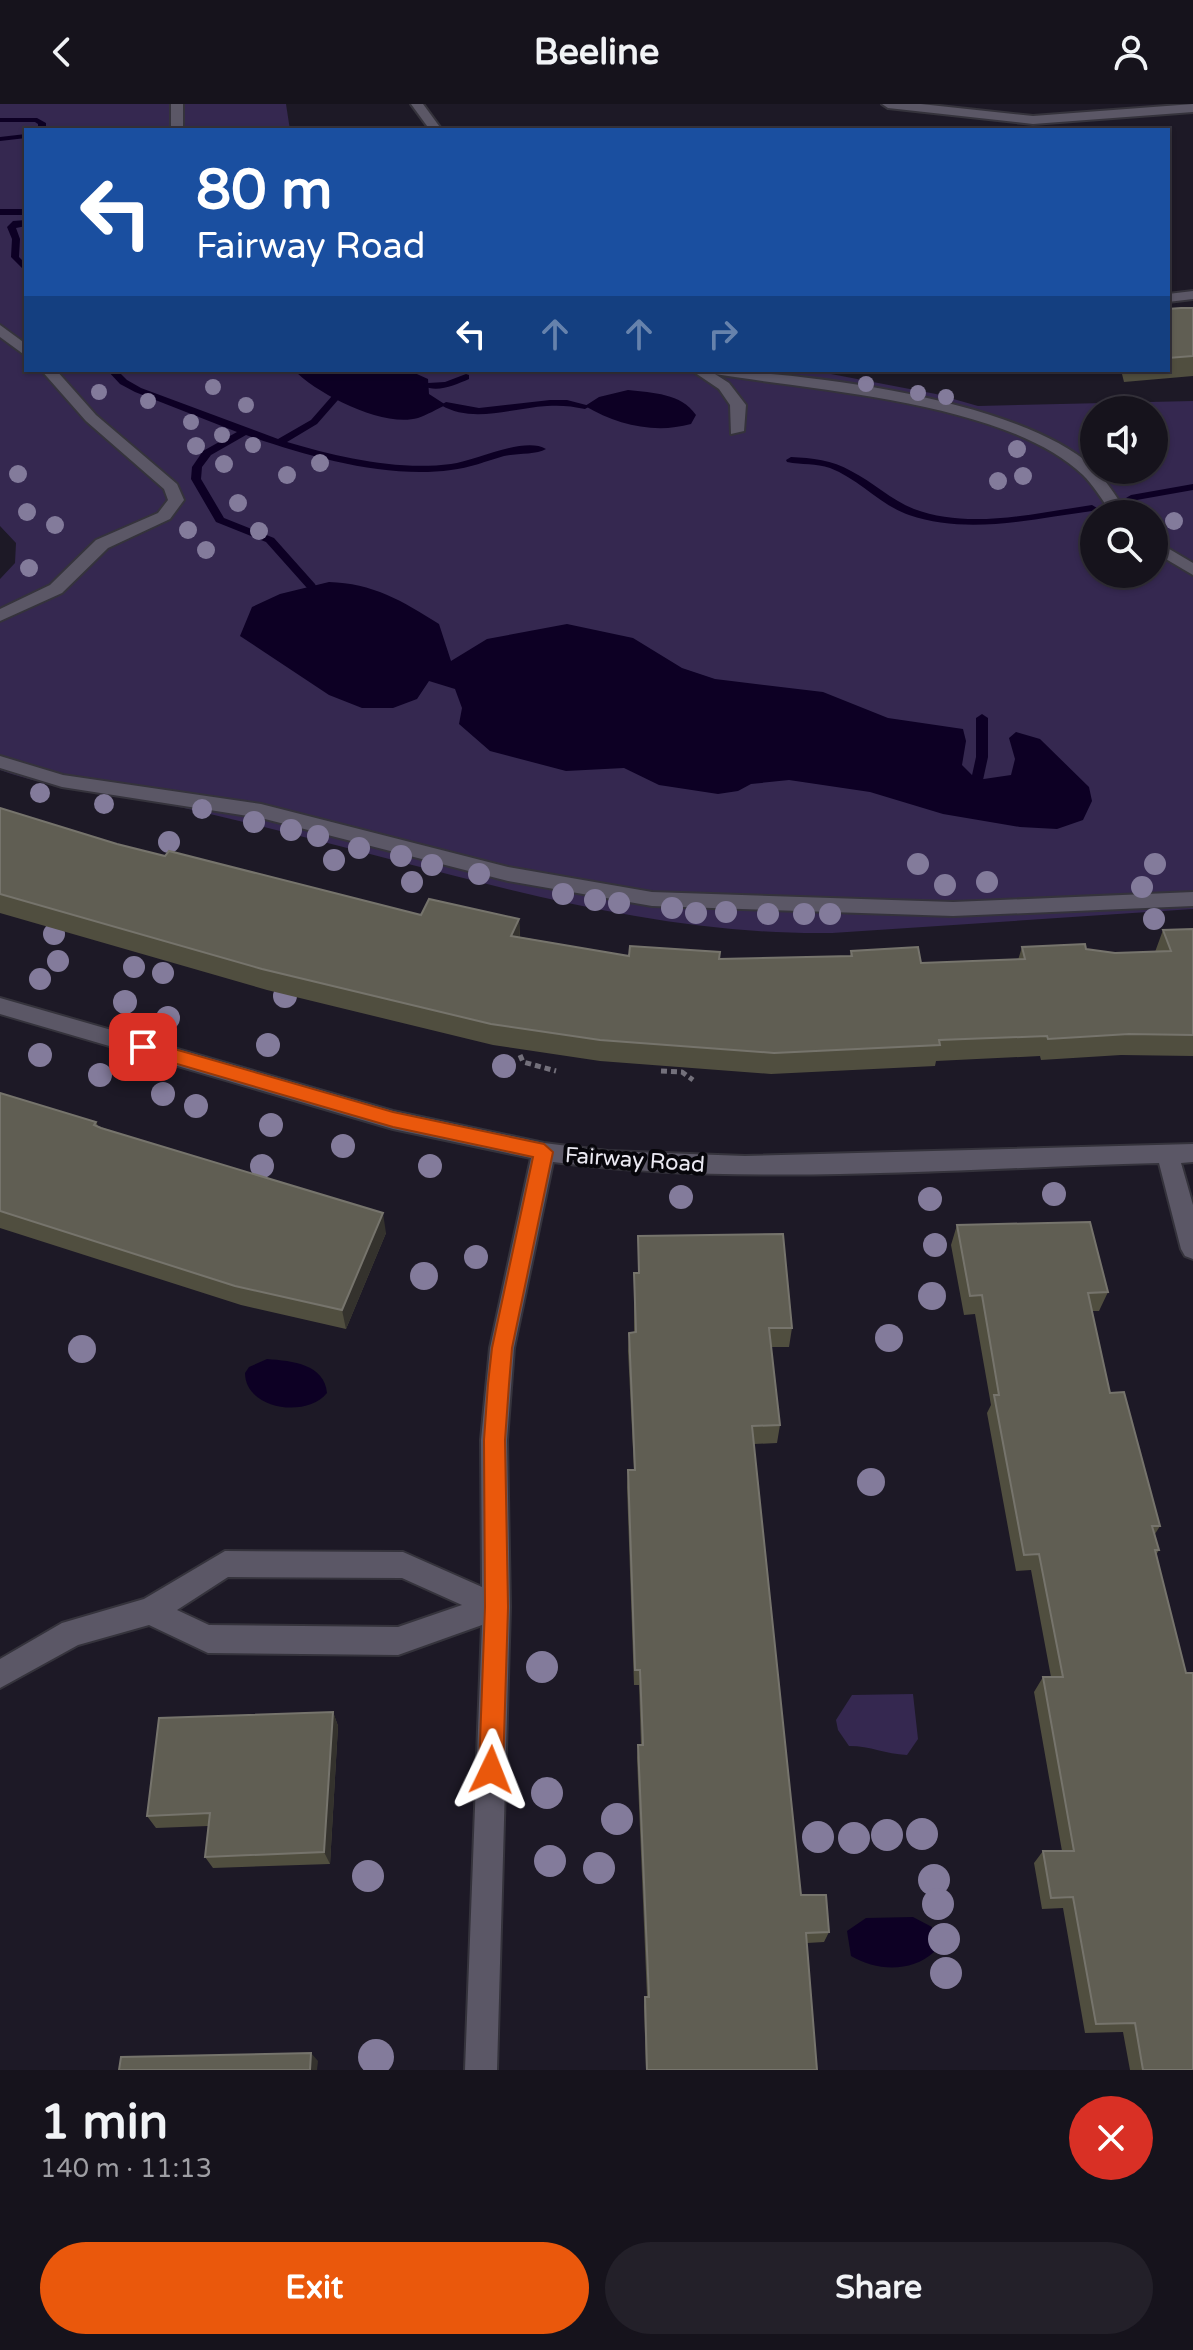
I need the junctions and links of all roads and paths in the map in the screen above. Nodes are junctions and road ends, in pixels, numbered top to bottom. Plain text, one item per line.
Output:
1 (177, 104) edge
2 (417, 104) edge
3 (888, 104) edge
4 (1193, 108) edge
5 (177, 128) edge
6 (435, 128) edge
7 (1193, 295) edge
8 (1170, 298) edge
9 (0, 329) edge
10 (24, 350) edge
11 (50, 372) edge
12 (701, 372) edge
13 (728, 372) edge
14 (736, 431) dead end
15 (1110, 500) edge
16 (1168, 554) edge
17 (1193, 570) edge
18 (0, 616) edge
19 (0, 762) edge
20 (1193, 899) edge
21 (0, 1006) edge
22 (520, 1055) dead end
23 (556, 1071) dead end
24 (661, 1071) dead end
25 (693, 1080) dead end
26 (544, 1152) junction
27 (1193, 1153) edge
28 (1168, 1155) junction
29 (1193, 1249) edge
30 (496, 1607) junction
31 (150, 1611) junction
32 (0, 1674) edge
33 (481, 2070) edge

1 - 5 street
2 - 6 street
3 - 4 street
7 - 8 street
9 - 10 street
11 - 18 street
12 - 14 street
13 - 15 street
16 - 17 street
19 - 20 street
21 - 26 street, Fairway Road
22 - 23 path
24 - 25 path
26 - 28 street, Fairway Road
26 - 30 street
27 - 28 street, Fairway Road
28 - 29 street
30 - 31 street
30 - 31 street
30 - 33 street
31 - 32 street

